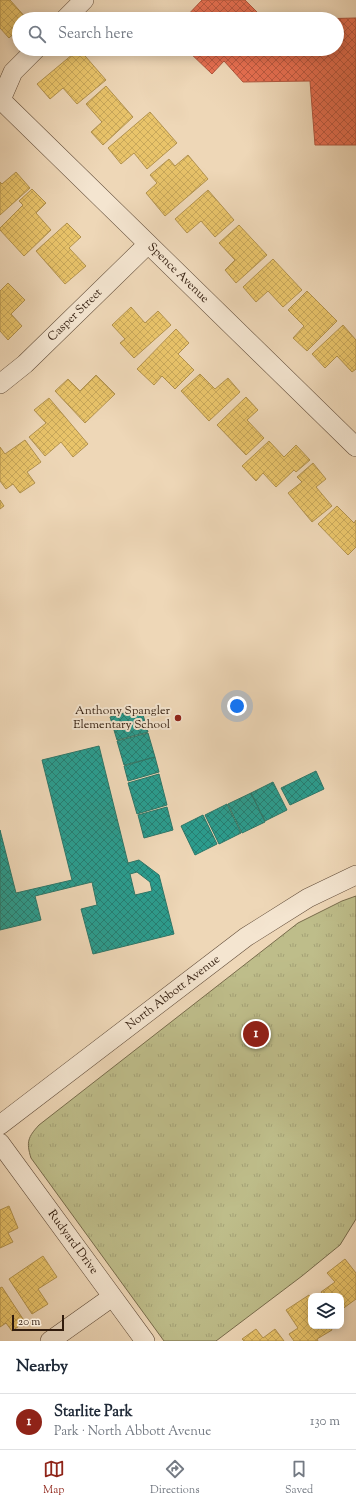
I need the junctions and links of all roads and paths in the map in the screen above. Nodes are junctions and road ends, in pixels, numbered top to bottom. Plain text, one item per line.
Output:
1 (84, 0) edge
2 (72, 12) edge
3 (29, 56) edge
4 (0, 100) edge
5 (148, 244) junction
6 (0, 384) edge
7 (356, 447) edge
8 (356, 875) edge
9 (0, 1125) edge
10 (0, 1143) edge
11 (112, 1297) junction
12 (50, 1341) edge
13 (145, 1341) edge

1 - 2 street
3 - 4 street
4 - 5 street, Spence Avenue
5 - 6 street, Casper Street
5 - 7 street, Spence Avenue
8 - 9 street, North Abbott Avenue
10 - 11 street, Rudyard Drive
11 - 12 street
11 - 13 street, Rudyard Drive

